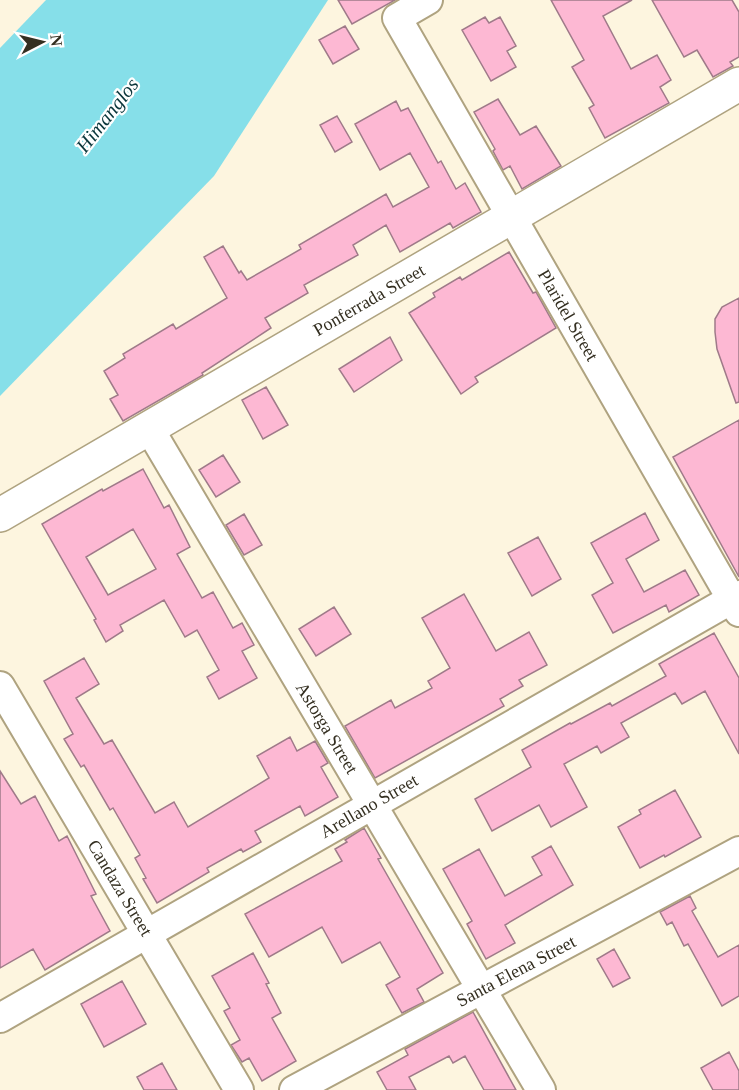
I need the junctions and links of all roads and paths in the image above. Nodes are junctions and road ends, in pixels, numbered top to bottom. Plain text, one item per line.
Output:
1 (428, 0) edge
2 (739, 84) edge
3 (512, 217) junction
4 (149, 428) junction
5 (0, 515) edge
6 (736, 602) edge
7 (0, 686) edge
8 (372, 804) junction
9 (739, 851) edge
10 (147, 934) junction
11 (482, 989) junction
12 (0, 1018) edge
13 (239, 1090) edge
14 (294, 1090) edge
15 (542, 1090) edge

1 - 3 street, Plaridel Street
2 - 3 street, Ponferrada Street
3 - 4 street, Ponferrada Street
3 - 6 street, Plaridel Street
4 - 5 street, Ponferrada Street
4 - 8 street, Astorga Street
6 - 8 street, Arellano Street
7 - 10 street, Candaza Street
8 - 10 street, Arellano Street
8 - 11 street, Astorga Street
9 - 11 street, Santa Elena Street
10 - 12 street, Arellano Street
10 - 13 street, Candaza Street
11 - 14 street, Santa Elena Street
11 - 15 street, Astorga Street

